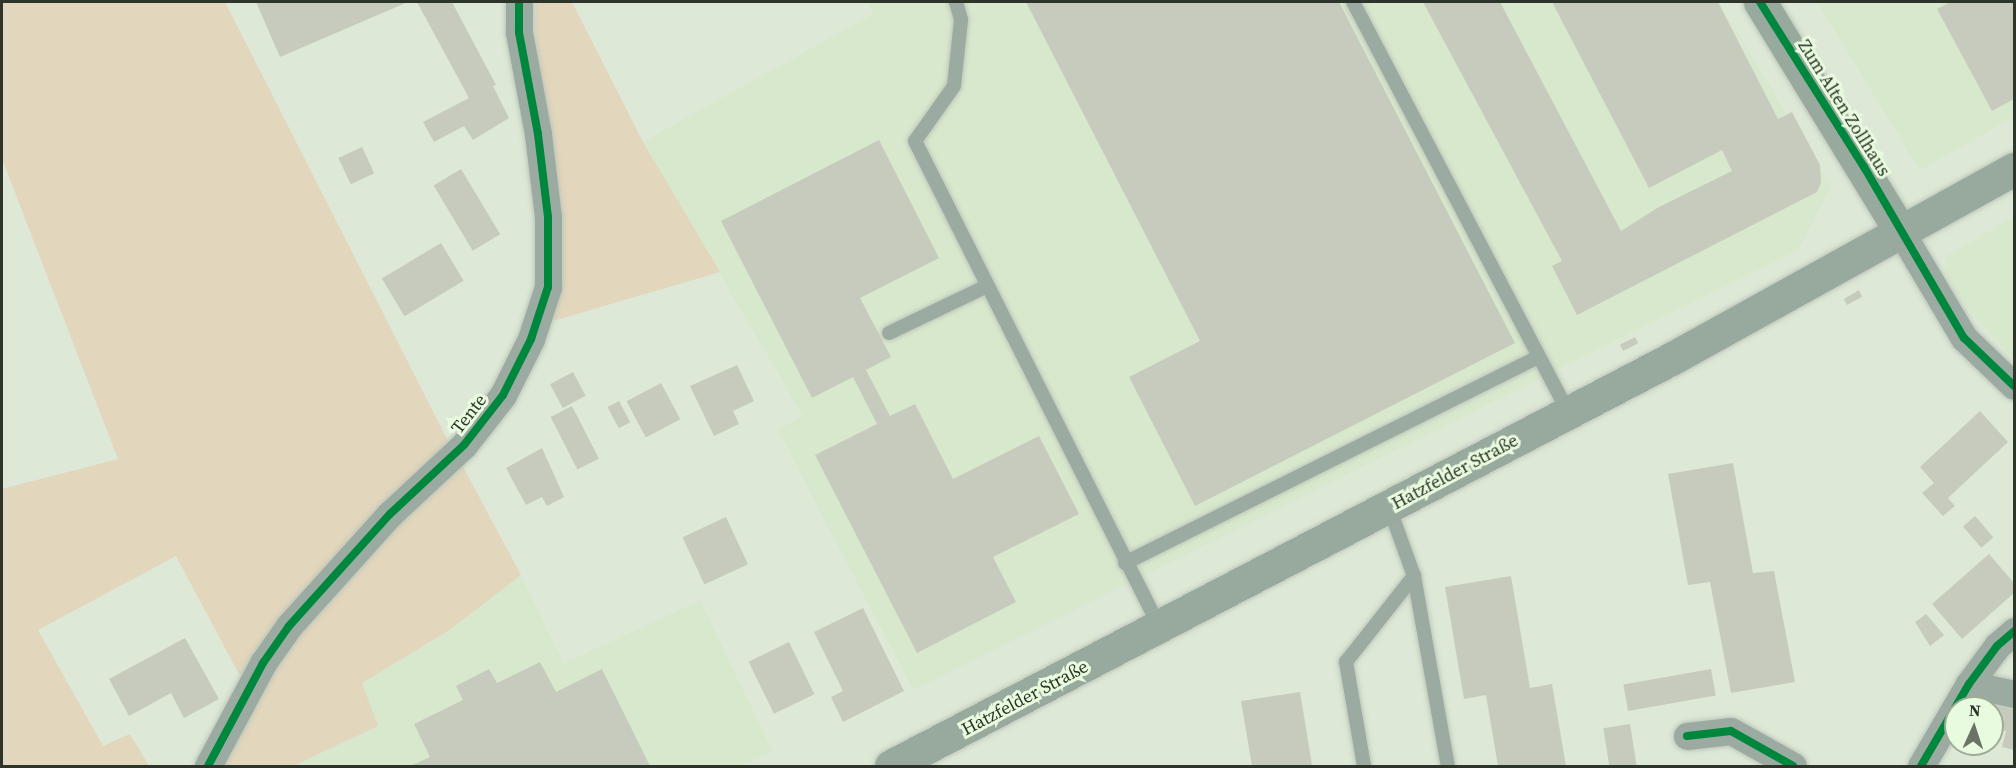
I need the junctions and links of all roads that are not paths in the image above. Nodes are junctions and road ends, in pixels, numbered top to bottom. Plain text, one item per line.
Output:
1 (519, 2) edge
2 (956, 2) edge
3 (1353, 2) edge
4 (1760, 2) edge
5 (2014, 169) edge
6 (1901, 232) junction
7 (987, 286) junction
8 (889, 333) dead end
9 (1539, 357) junction
10 (2014, 386) edge
11 (1568, 412) junction
12 (1389, 507) junction
13 (1125, 563) junction
14 (1414, 576) junction
15 (1160, 628) junction
16 (2014, 631) edge
17 (1969, 684) junction
18 (2014, 694) edge
19 (1688, 736) dead end
20 (208, 766) edge
21 (891, 766) edge
22 (1364, 766) edge
23 (1448, 766) edge
24 (1793, 766) edge
25 (1921, 766) edge

1 - 20 street, Tente
2 - 7 lane
3 - 9 lane
4 - 6 main road, Zum Alten Zollhaus
5 - 6 main road, Hatzfelder Straße
6 - 10 street
6 - 11 main road, Hatzfelder Straße
7 - 8 lane
7 - 13 lane
9 - 11 lane
9 - 13 lane
11 - 12 main road, Hatzfelder Straße
12 - 14 lane
12 - 15 main road, Hatzfelder Straße
13 - 15 lane
14 - 22 lane
14 - 23 lane
15 - 21 main road, Hatzfelder Straße
16 - 17 street
17 - 18 street
17 - 25 street
19 - 24 street

